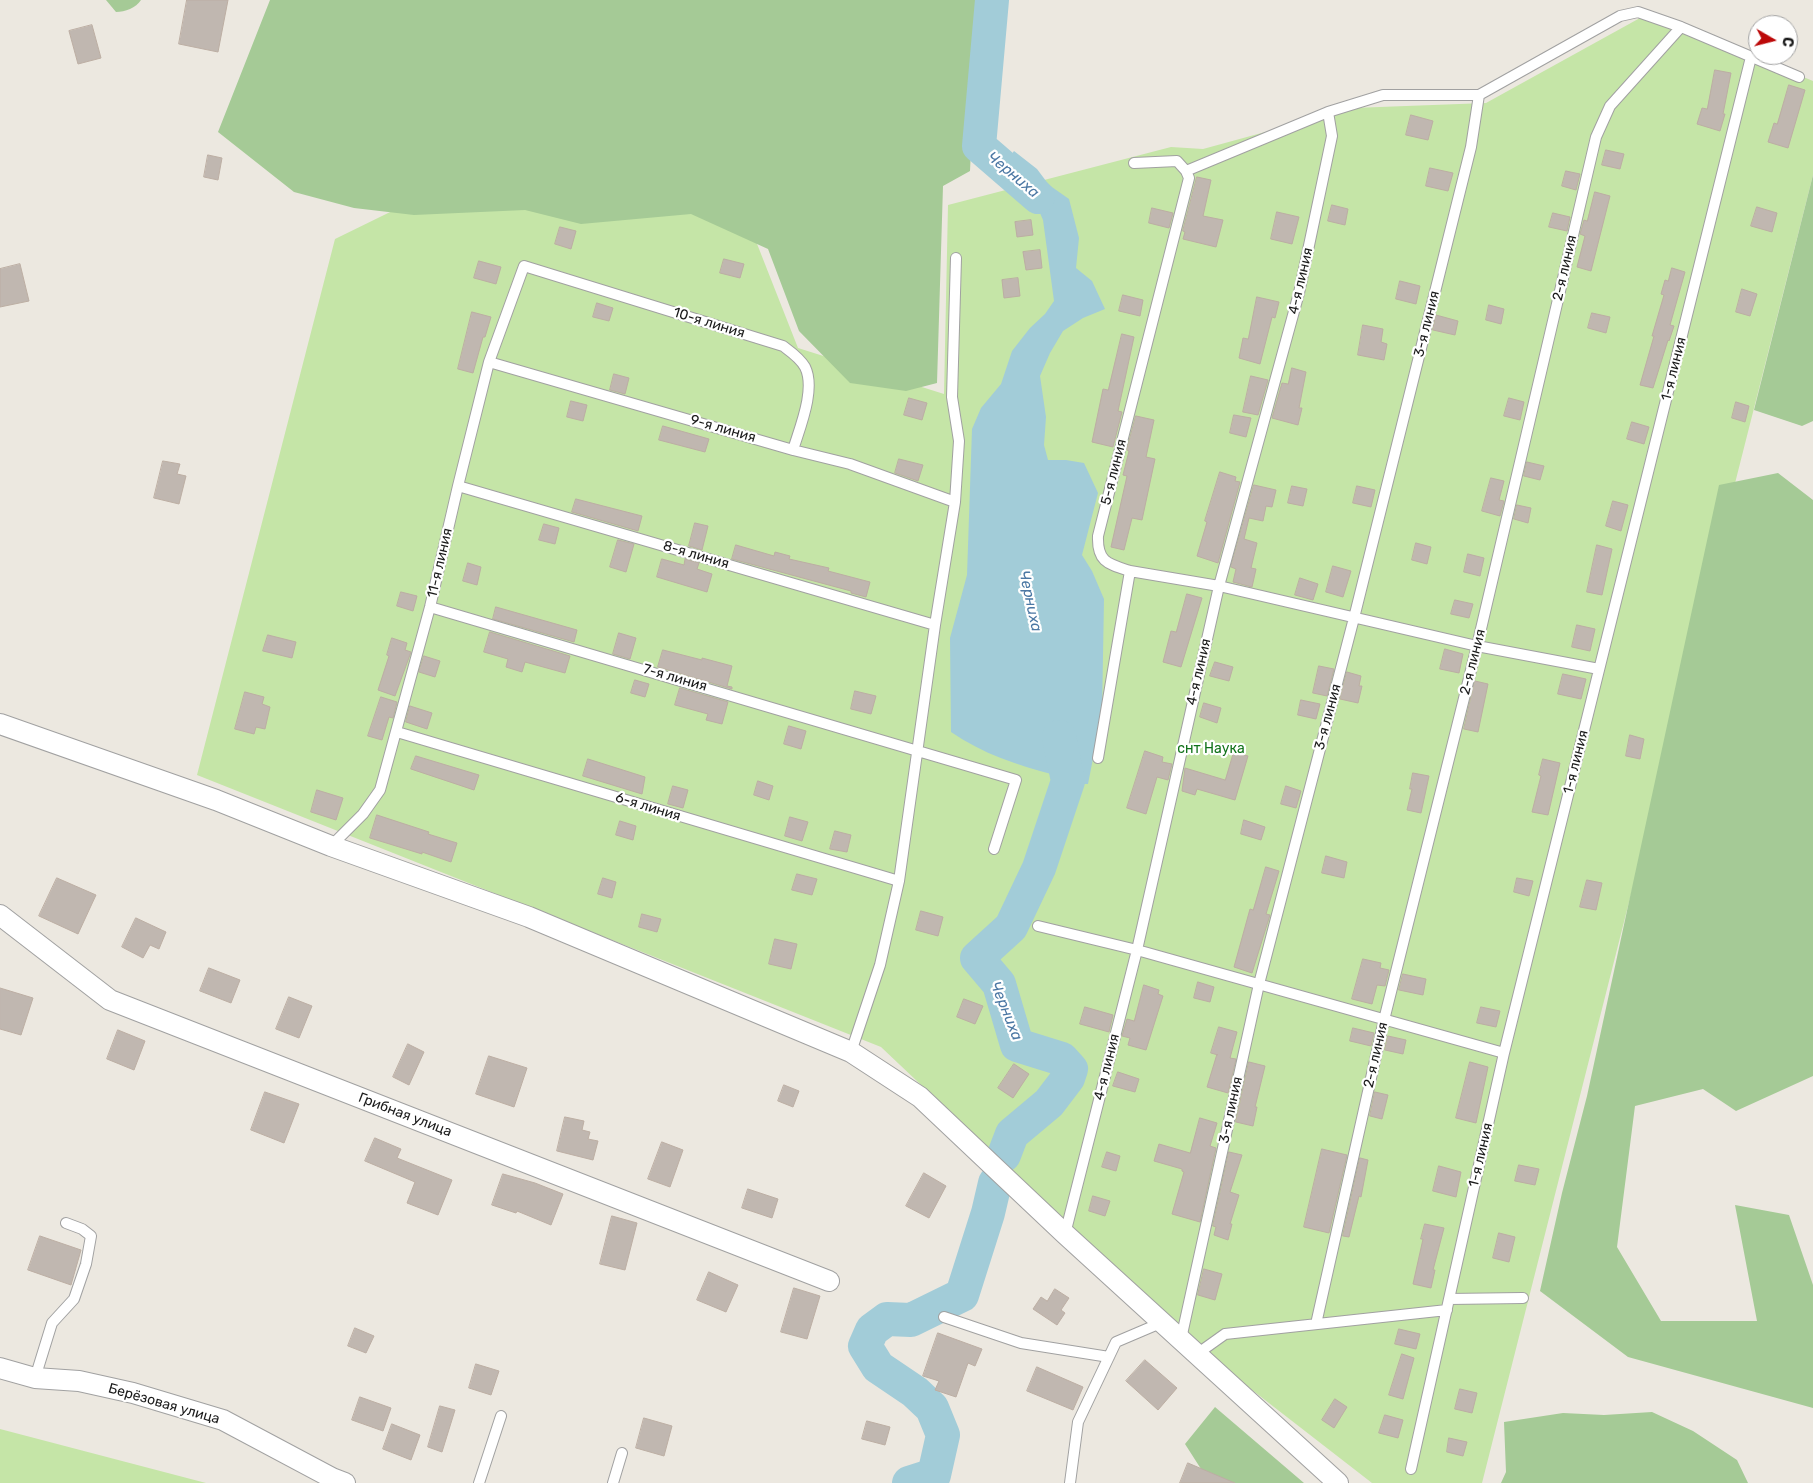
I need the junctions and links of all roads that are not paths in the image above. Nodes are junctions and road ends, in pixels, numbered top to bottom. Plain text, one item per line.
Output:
1 (1681, 26) junction
2 (1748, 54) edge
3 (1750, 65) edge
4 (1773, 65) edge
5 (1800, 77) dead end
6 (1479, 95) junction
7 (1328, 112) junction
8 (1134, 163) dead end
9 (1186, 171) junction
10 (956, 258) dead end
11 (524, 266) joint
12 (489, 362) junction
13 (793, 450) junction
14 (458, 486) junction
15 (954, 502) junction
16 (1130, 571) junction
17 (1219, 586) junction
18 (430, 607) junction
19 (1354, 618) junction
20 (935, 625) junction
21 (1477, 646) junction
22 (1599, 669) junction
23 (0, 724) edge
24 (397, 732) junction
25 (918, 752) junction
26 (1098, 758) dead end
27 (331, 846) junction
28 (994, 849) dead end
29 (899, 882) junction
30 (0, 915) edge
31 (1038, 926) dead end
32 (1137, 950) junction
33 (1259, 984) junction
34 (1384, 1020) junction
35 (851, 1052) junction
36 (1504, 1053) junction
37 (66, 1223) dead end
38 (1065, 1234) junction
39 (829, 1280) dead end
40 (1449, 1298) junction
41 (1523, 1298) dead end
42 (1447, 1310) junction
43 (944, 1318) dead end
44 (1163, 1322) junction
45 (1316, 1324) junction
46 (1181, 1339) junction
47 (1198, 1354) junction
48 (1109, 1357) junction
49 (0, 1368) edge
50 (35, 1378) junction
51 (501, 1416) dead end
52 (622, 1453) dead end
53 (1411, 1469) dead end
54 (346, 1483) edge
55 (480, 1483) edge
56 (613, 1483) edge
57 (1070, 1483) edge
58 (1338, 1483) edge

1 - 2 lane
1 - 6 lane
1 - 21 lane, 2-я линия
3 - 22 lane, 1-я линия
4 - 5 lane
6 - 7 lane
6 - 19 lane, 3-я линия
7 - 9 lane
7 - 17 lane, 4-я линия
8 - 9 lane
9 - 16 lane, 5-я линия
10 - 15 lane
11 - 12 lane, 11-я линия
11 - 13 lane, 10-я линия
12 - 13 lane, 9-я линия
12 - 14 lane, 11-я линия
13 - 15 lane, 9-я линия
14 - 18 lane, 11-я линия
14 - 20 lane, 8-я линия
15 - 20 lane
16 - 17 lane
16 - 26 lane
17 - 19 lane
17 - 32 lane, 4-я линия
18 - 24 lane, 11-я линия
18 - 25 lane, 7-я линия
19 - 21 lane
19 - 33 lane, 3-я линия
20 - 25 lane
21 - 22 lane
21 - 34 lane, 2-я линия
22 - 36 lane, 1-я линия
23 - 27 street
24 - 27 lane, 11-я линия
24 - 29 lane, 6-я линия
25 - 28 lane, 7-я линия
25 - 29 lane
27 - 35 street
29 - 35 lane
30 - 39 street, Грибная улица
31 - 32 lane
32 - 33 lane
32 - 38 lane, 4-я линия
33 - 34 lane
33 - 46 lane, 3-я линия
34 - 36 lane
34 - 45 lane, 2-я линия
35 - 38 street
36 - 40 lane, 1-я линия
37 - 50 lane
38 - 44 street
40 - 41 lane
40 - 42 lane, 1-я линия
42 - 45 lane
42 - 53 lane, 1-я линия
43 - 48 lane
44 - 46 street
44 - 48 lane
45 - 47 lane
46 - 47 street
47 - 58 street
48 - 57 lane
49 - 50 street, Берёзовая улица
50 - 54 street, Берёзовая улица
51 - 55 lane
52 - 56 lane

